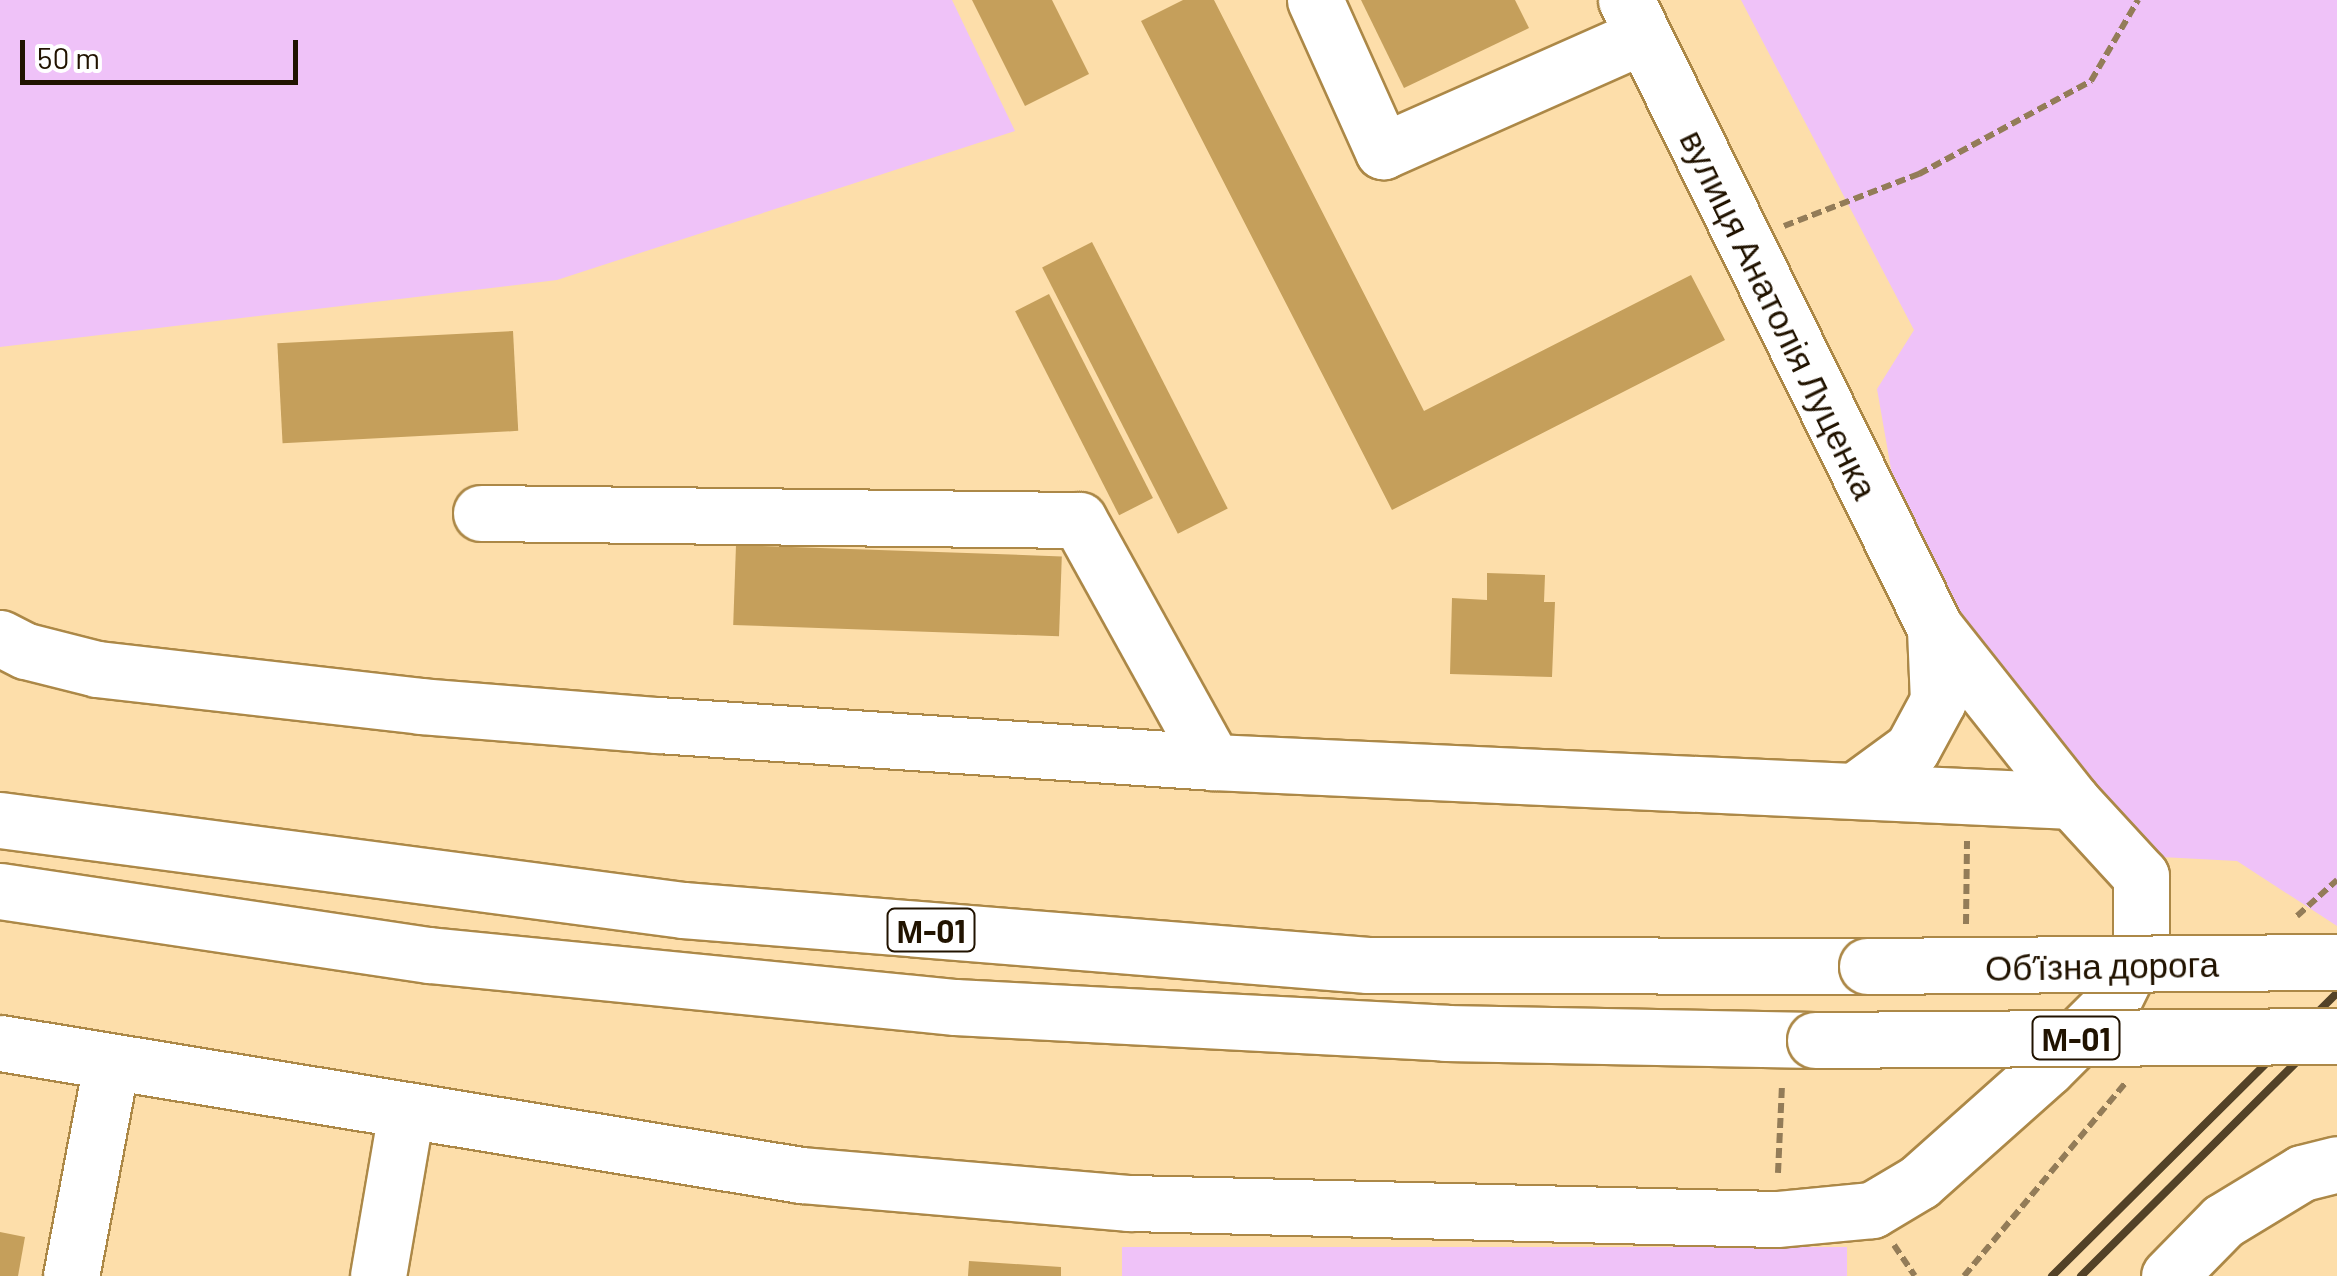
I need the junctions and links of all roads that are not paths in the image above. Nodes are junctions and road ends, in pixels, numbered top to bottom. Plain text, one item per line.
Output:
1 (1314, 0) edge
2 (1634, 18) edge
3 (481, 513) dead end
4 (1934, 628) junction
5 (0, 638) edge
6 (1213, 762) junction
7 (1856, 790) junction
8 (2072, 802) junction
9 (0, 820) edge
10 (0, 892) edge
11 (2337, 962) edge
12 (2337, 1036) edge
13 (0, 1042) edge
14 (111, 1064) junction
15 (406, 1113) junction
16 (2337, 1164) edge
17 (71, 1276) edge
18 (378, 1276) edge
19 (2169, 1276) edge

1 - 2 main road
2 - 4 main road, вулиця Анатолія Луценка
3 - 6 main road
4 - 7 main road, вулиця Анатолія Луценка
4 - 8 main road, вулиця Анатолія Луценка
5 - 6 main road
6 - 7 main road
7 - 8 main road
8 - 15 main road, вулиця Анатолія Луценка
9 - 11 main road, Обʼїзна дорога / М-01, bridge
10 - 12 main road, Обʼїзна дорога / М-01, bridge
13 - 14 main road, вулиця Анатолія Луценка
14 - 15 main road, вулиця Анатолія Луценка
14 - 17 main road
15 - 18 main road
16 - 19 main road

